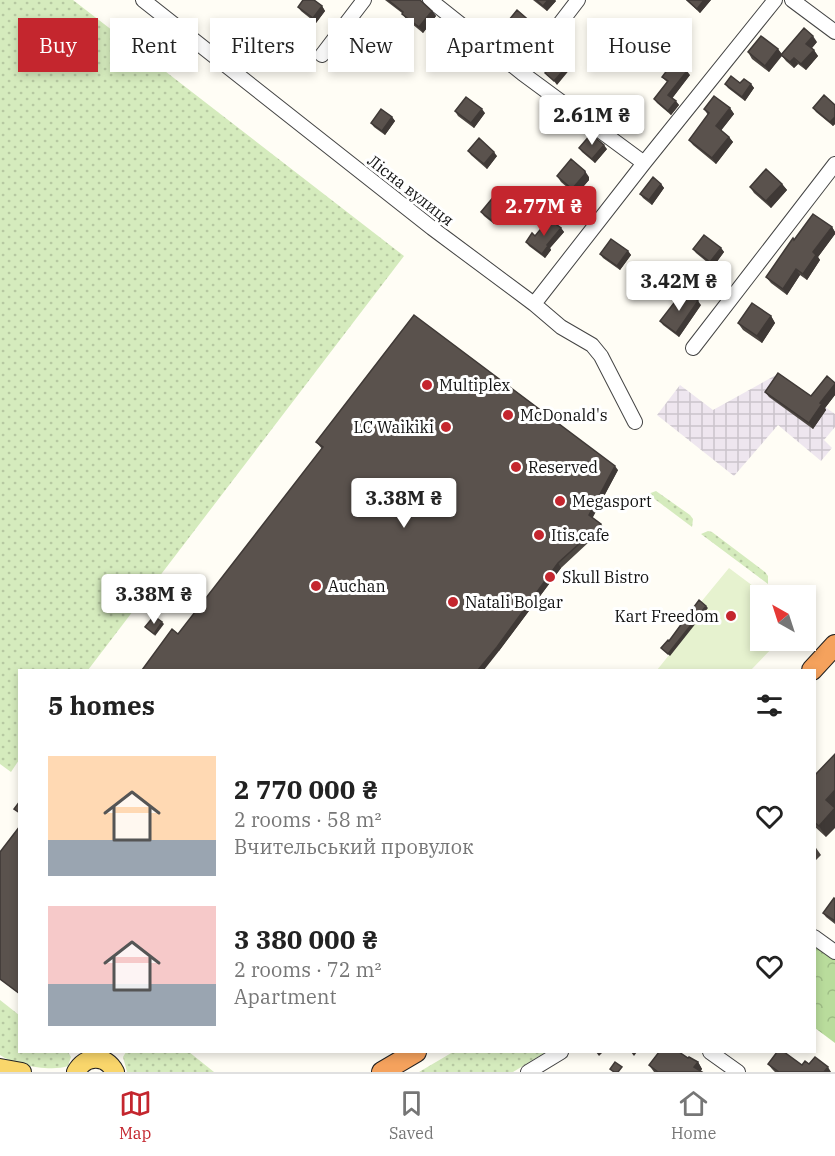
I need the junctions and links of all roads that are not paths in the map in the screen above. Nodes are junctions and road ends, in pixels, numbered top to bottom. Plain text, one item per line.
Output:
1 (143, 0) edge
2 (364, 0) edge
3 (430, 0) edge
4 (578, 0) edge
5 (775, 0) edge
6 (792, 0) edge
7 (835, 32) edge
8 (322, 56) dead end
9 (522, 73) junction
10 (644, 163) junction
11 (835, 165) edge
12 (534, 304) junction
13 (693, 348) dead end
14 (635, 422) dead end
15 (835, 645) edge
16 (813, 669) edge
17 (816, 938) edge
18 (835, 952) edge
19 (414, 1053) edge
20 (559, 1053) edge
21 (711, 1053) edge
22 (0, 1068) edge
23 (75, 1070) edge
24 (22, 1072) edge
25 (115, 1072) edge
26 (382, 1072) edge
27 (528, 1072) edge
28 (738, 1072) edge

1 - 12 street, Лісна вулиця
2 - 8 street
3 - 9 street
4 - 9 street
5 - 10 street
6 - 7 street
9 - 10 street
10 - 12 street
11 - 13 street
12 - 14 street, Лісна вулиця
15 - 16 highway
17 - 18 street
19 - 26 highway
20 - 27 street
21 - 28 street
22 - 24 main road
23 - 25 main road

